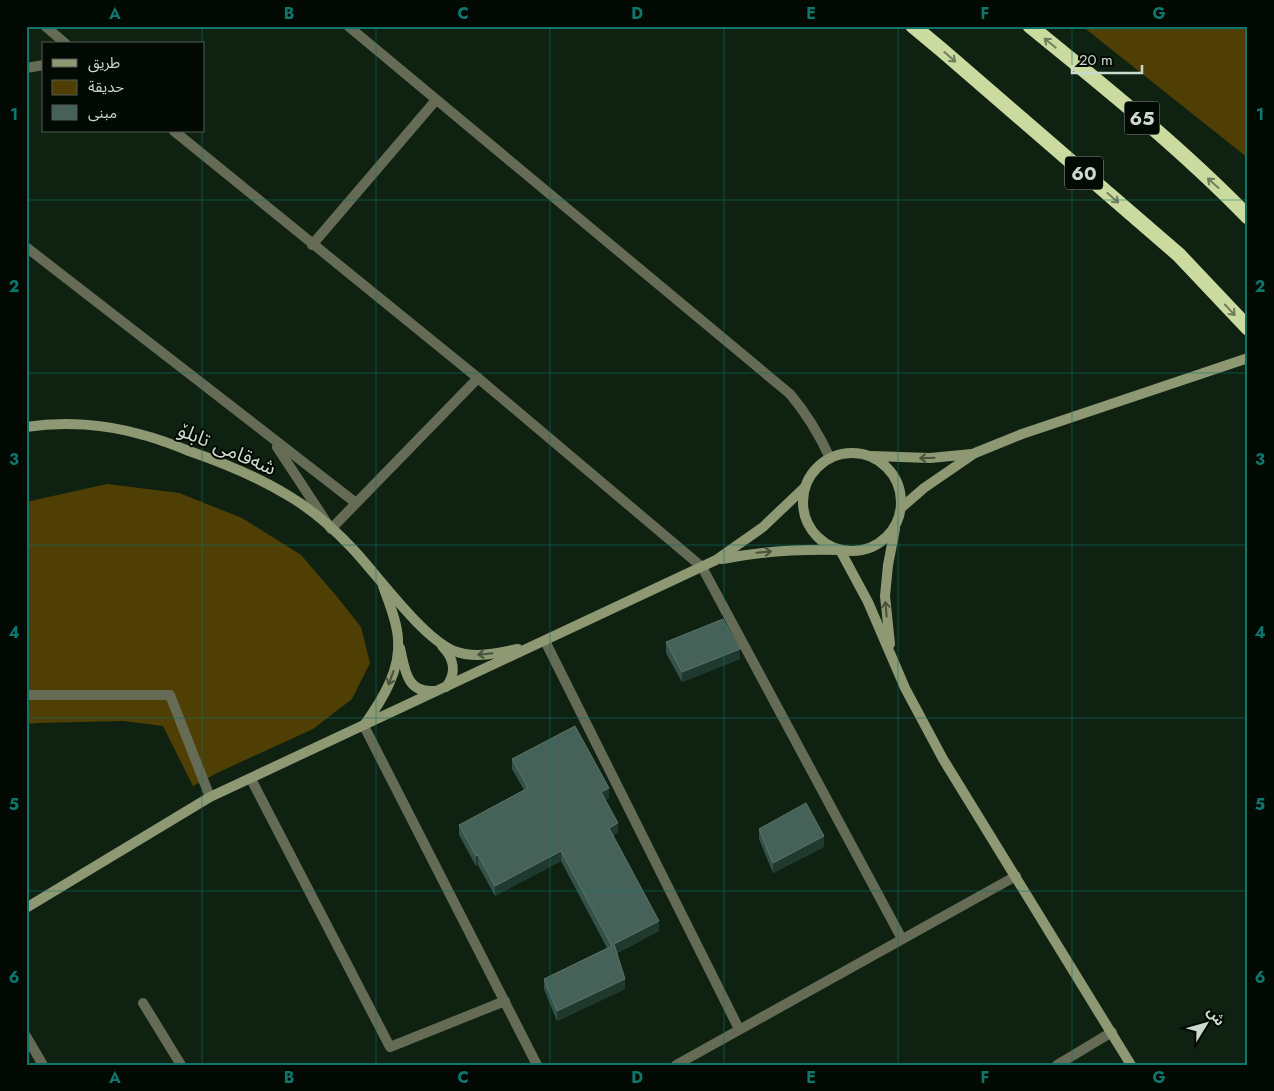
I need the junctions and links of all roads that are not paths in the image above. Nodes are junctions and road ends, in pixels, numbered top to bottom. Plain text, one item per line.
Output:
1 (44, 26) edge
2 (348, 26) edge
3 (912, 26) edge
4 (1030, 26) edge
5 (64, 42) edge
6 (42, 65) edge
7 (26, 68) edge
8 (436, 100) junction
9 (175, 132) edge
10 (1248, 217) edge
11 (312, 245) junction
12 (26, 247) edge
13 (1248, 328) edge
14 (1248, 358) edge
15 (478, 378) junction
16 (26, 427) edge
17 (272, 439) junction
18 (976, 453) junction
19 (869, 456) junction
20 (830, 458) junction
21 (805, 486) junction
22 (356, 504) junction
23 (901, 508) junction
24 (896, 524) junction
25 (331, 529) junction
26 (840, 550) junction
27 (716, 560) junction
28 (702, 567) junction
29 (381, 581) junction
30 (433, 637) junction
31 (398, 639) junction
32 (545, 641) junction
33 (534, 646) junction
34 (891, 657) junction
35 (441, 689) junction
36 (26, 695) edge
37 (364, 726) junction
38 (251, 779) junction
39 (210, 797) junction
40 (1016, 876) junction
41 (26, 908) edge
42 (902, 939) junction
43 (504, 1001) junction
44 (144, 1003) dead end
45 (739, 1029) junction
46 (1112, 1032) junction
47 (26, 1036) edge
48 (43, 1065) edge
49 (180, 1065) edge
50 (537, 1065) edge
51 (676, 1065) edge
52 (1057, 1065) edge
53 (1131, 1065) edge

1 - 5 street
2 - 8 street
3 -> 13 highway, 60
10 -> 4 highway, 65
6 - 7 street
8 - 11 street
8 - 20 street
9 - 11 street
11 - 15 street
12 - 17 street
14 - 18 main road
15 - 22 street
15 - 28 street
16 - 25 main road, شەقامی تابلۆ
17 - 22 street
17 - 25 street
18 -> 19 main road
18 - 23 main road
19 - 20 main road
19 - 23 main road
20 - 21 main road
21 - 26 main road
21 - 27 main road
22 - 25 street
23 - 24 main road
24 - 26 main road
34 -> 24 main road
25 - 29 main road, شەقامی تابلۆ
27 -> 26 main road
26 - 34 main road
27 - 28 main road
28 - 32 main road
28 - 42 street
29 - 30 main road, شەقامی تابلۆ
29 - 31 main road
33 -> 30 main road
30 - 35 main road
31 - 35 main road
31 -> 37 main road
32 - 33 main road
32 - 45 street
33 - 35 main road
34 - 40 main road
35 - 37 main road
36 - 39 street
37 - 38 main road
37 - 43 street
38 - 39 main road
38 - 43 street
39 - 41 main road
40 - 42 street
40 - 46 main road
42 - 45 street
43 - 50 street
44 - 49 street
45 - 51 street
46 - 52 street
46 - 53 main road
47 - 48 street

